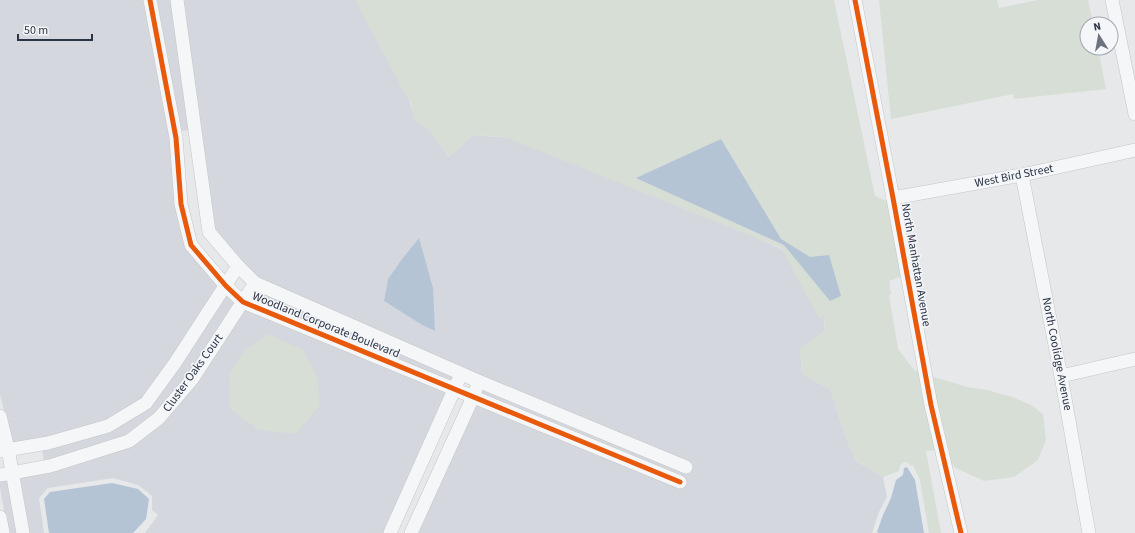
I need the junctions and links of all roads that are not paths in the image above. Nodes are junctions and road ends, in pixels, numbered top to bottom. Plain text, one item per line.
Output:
1 (150, 0) edge
2 (177, 0) edge
3 (855, 0) edge
4 (1112, 0) edge
5 (1135, 114) edge
6 (196, 135) junction
7 (176, 138) junction
8 (1135, 150) edge
9 (1022, 175) junction
10 (893, 198) junction
11 (238, 266) junction
12 (255, 283) junction
13 (226, 286) junction
14 (243, 302) junction
15 (1135, 359) edge
16 (461, 374) junction
17 (1061, 376) junction
18 (478, 381) junction
19 (455, 390) junction
20 (473, 397) junction
21 (0, 416) edge
22 (4, 450) edge
23 (686, 467) dead end
24 (6, 474) edge
25 (680, 482) dead end
26 (0, 516) edge
27 (3, 533) edge
28 (23, 533) edge
29 (390, 533) edge
30 (411, 533) edge
31 (961, 533) edge
32 (1089, 533) edge

1 - 7 street, Woodland Corporate Boulevard
2 - 6 street, Woodland Corporate Boulevard
3 - 10 street, North Manhattan Avenue
4 - 5 street
6 - 7 street
6 - 11 street, Woodland Corporate Boulevard
7 - 13 street, Woodland Corporate Boulevard
8 - 9 street, West Bird Street
9 - 10 street, West Bird Street
9 - 17 street, North Coolidge Avenue
10 - 31 street, North Manhattan Avenue
11 - 12 street, Woodland Corporate Boulevard
11 - 13 street, Cluster Oaks Court
12 - 14 street, Cluster Oaks Court
12 - 16 street, Woodland Corporate Boulevard
13 - 14 street, Woodland Corporate Boulevard
13 - 22 street, Cluster Oaks Court
14 - 19 street, Woodland Corporate Boulevard
14 - 24 street, Cluster Oaks Court
15 - 17 street
16 - 18 street, Woodland Corporate Boulevard
16 - 19 street
17 - 32 street, North Coolidge Avenue
18 - 20 street
18 - 23 street, Woodland Corporate Boulevard
19 - 20 street, Woodland Corporate Boulevard
19 - 29 street
20 - 25 street, Woodland Corporate Boulevard
20 - 30 street
21 - 22 street
22 - 24 street
24 - 28 street
26 - 27 street

